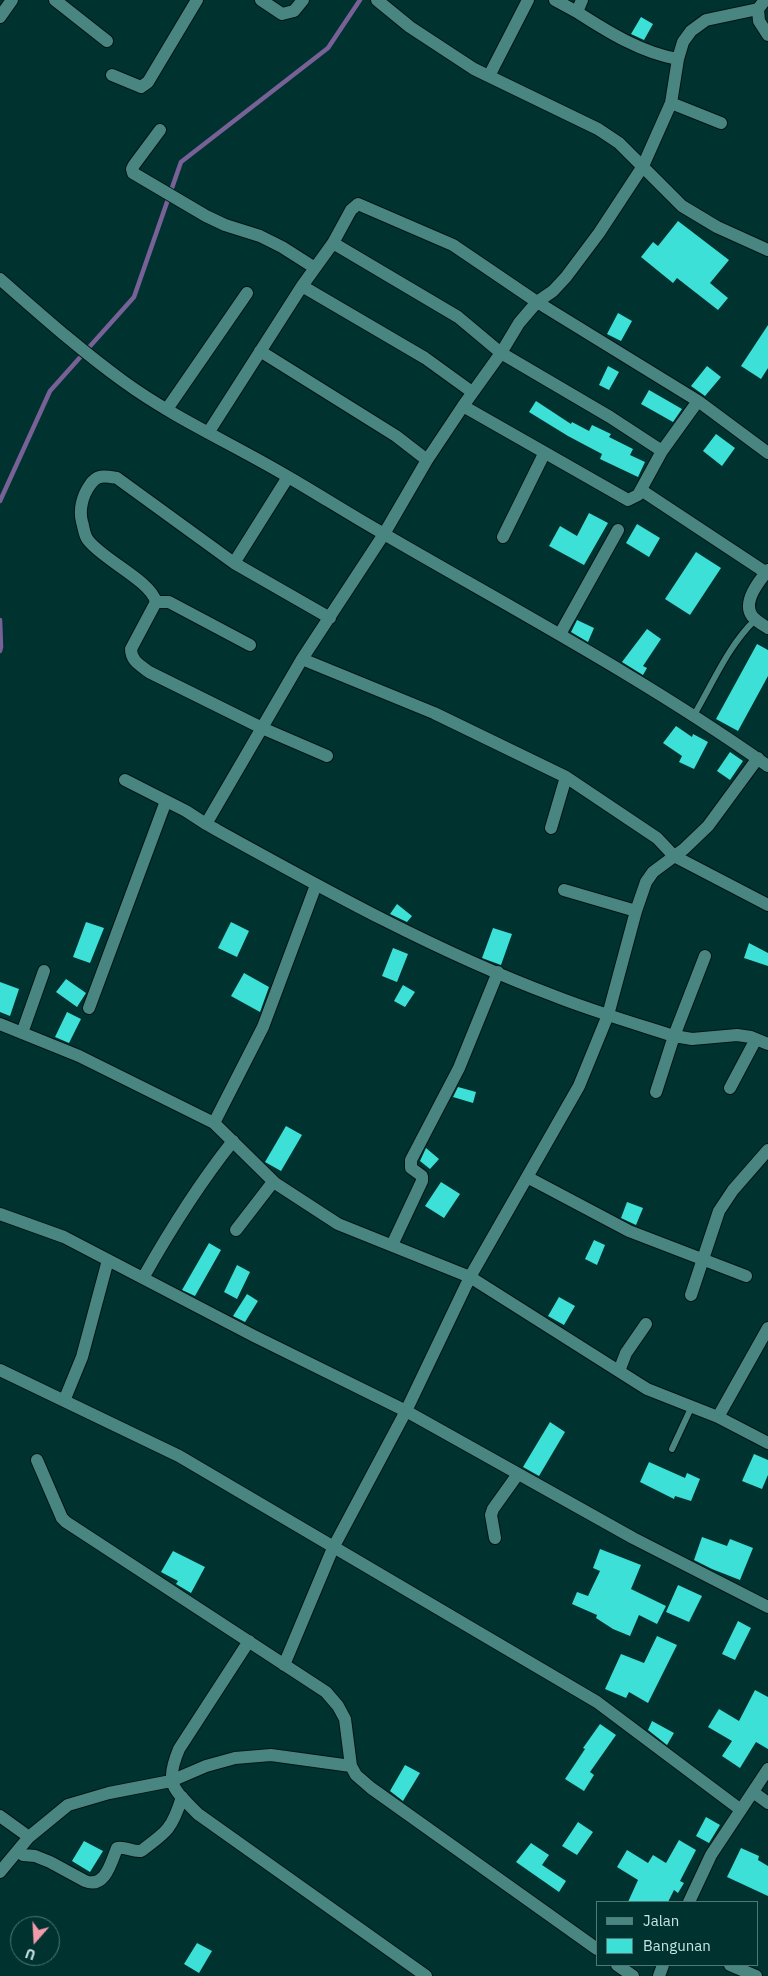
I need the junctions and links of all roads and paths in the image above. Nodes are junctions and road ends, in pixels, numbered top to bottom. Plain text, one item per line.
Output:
1 (12, 0) edge
2 (55, 0) edge
3 (197, 0) edge
4 (260, 0) edge
5 (303, 0) edge
6 (376, 0) edge
7 (528, 0) edge
8 (555, 0) edge
9 (582, 0) edge
10 (761, 4) edge
11 (577, 12) junction
12 (0, 17) edge
13 (768, 35) edge
14 (107, 41) dead end
15 (678, 59) junction
16 (112, 75) dead end
17 (489, 76) junction
18 (671, 103) junction
19 (721, 123) dead end
20 (160, 130) dead end
21 (643, 166) junction
22 (333, 243) junction
23 (768, 250) edge
24 (315, 268) junction
25 (0, 279) edge
26 (302, 286) junction
27 (247, 293) dead end
28 (537, 302) junction
29 (260, 351) junction
30 (501, 353) junction
31 (472, 392) junction
32 (698, 401) junction
33 (463, 406) junction
34 (167, 409) junction
35 (208, 433) junction
36 (662, 451) junction
37 (768, 453) edge
38 (544, 454) junction
39 (427, 460) junction
40 (288, 477) junction
41 (641, 490) junction
42 (618, 530) dead end
43 (384, 534) junction
44 (503, 537) dead end
45 (234, 563) junction
46 (767, 572) edge
47 (156, 602) junction
48 (330, 618) junction
49 (755, 620) junction
50 (768, 628) edge
51 (560, 634) junction
52 (250, 646) dead end
53 (302, 659) junction
54 (694, 715) junction
55 (262, 728) junction
56 (327, 756) dead end
57 (763, 762) edge
58 (566, 777) junction
59 (125, 780) dead end
60 (166, 801) junction
61 (206, 824) junction
62 (551, 828) dead end
63 (674, 856) junction
64 (316, 885) junction
65 (564, 890) dead end
66 (768, 905) edge
67 (636, 910) junction
68 (704, 956) dead end
69 (44, 971) dead end
70 (498, 972) junction
71 (89, 1008) dead end
72 (608, 1015) junction
73 (0, 1024) edge
74 (22, 1033) junction
75 (674, 1036) junction
76 (762, 1042) edge
77 (730, 1088) dead end
78 (656, 1092) dead end
79 (214, 1123) junction
80 (233, 1141) junction
81 (768, 1150) edge
82 (527, 1177) junction
83 (273, 1182) junction
84 (0, 1214) edge
85 (236, 1230) dead end
86 (392, 1245) junction
87 (702, 1258) junction
88 (108, 1260) junction
89 (746, 1276) dead end
90 (470, 1277) junction
91 (143, 1278) junction
92 (691, 1295) dead end
93 (646, 1324) dead end
94 (768, 1328) edge
95 (0, 1370) edge
96 (619, 1371) junction
97 (64, 1401) junction
98 (692, 1406) junction
99 (406, 1411) junction
100 (718, 1417) junction
101 (768, 1443) edge
102 (672, 1449) dead end
103 (37, 1460) dead end
104 (518, 1474) junction
105 (495, 1538) dead end
106 (333, 1548) junction
107 (768, 1607) edge
108 (249, 1641) junction
109 (284, 1665) junction
110 (351, 1766) junction
111 (768, 1769) edge
112 (171, 1781) junction
113 (753, 1792) junction
114 (182, 1797) junction
115 (768, 1803) edge
116 (741, 1810) junction
117 (0, 1816) edge
118 (29, 1836) junction
119 (20, 1850) junction
120 (0, 1872) edge
121 (689, 1901) edge
122 (596, 1948) edge
123 (618, 1966) edge
124 (732, 1966) edge
125 (426, 1976) edge
126 (633, 1976) edge
127 (756, 1976) edge

1 - 12 street
2 - 14 street
3 - 16 street
4 - 5 street
6 - 17 street
7 - 17 street
8 - 11 street
9 - 11 street
10 - 13 street
10 - 15 street
11 - 15 street
15 - 18 street
17 - 21 street
18 - 19 street
18 - 21 street
20 - 24 street
21 - 23 street
21 - 28 street
22 - 24 street
22 - 28 street
22 - 30 street
24 - 26 street
25 - 34 street
26 - 29 street
26 - 31 street
27 - 34 street
28 - 30 street
28 - 32 street
29 - 35 street
29 - 39 street
30 - 31 street
30 - 36 street
31 - 33 street
32 - 36 street
32 - 37 street
33 - 38 street
33 - 39 street
34 - 35 street
35 - 40 street
36 - 41 street
38 - 41 street
38 - 44 street
39 - 43 street
40 - 43 street
40 - 45 street
41 - 46 street
42 - 51 street
43 - 48 street
43 - 51 street
45 - 47 street
45 - 48 street
46 - 49 street
47 - 52 street
47 - 55 street
48 - 53 street
49 - 50 street
49 - 54 lane
51 - 54 street
53 - 55 street
53 - 58 street
54 - 57 street
55 - 56 street
55 - 61 street
57 - 63 street
58 - 62 street
58 - 63 street
59 - 60 street
60 - 61 street
60 - 71 street
61 - 64 street
63 - 66 street
63 - 67 street
64 - 70 street
64 - 79 street
65 - 67 street
67 - 72 street
68 - 75 street
69 - 74 street
70 - 72 street
70 - 86 street
72 - 75 street
72 - 82 street
73 - 74 street
74 - 79 street
75 - 76 street
75 - 78 street
76 - 77 street
79 - 80 street
80 - 83 street
80 - 91 street
81 - 87 street
82 - 87 street
82 - 90 street
83 - 85 street
83 - 86 street
84 - 88 street
86 - 90 street
87 - 89 street
87 - 92 street
88 - 91 street
88 - 97 street
90 - 96 street
90 - 99 street
91 - 99 street
93 - 96 street
94 - 100 street
95 - 97 street
96 - 98 street
97 - 106 street
98 - 100 street
98 - 102 lane
99 - 104 street
99 - 106 street
100 - 101 street
103 - 108 street
104 - 105 street
104 - 107 street
106 - 109 street
106 - 116 street
108 - 109 street
108 - 112 street
109 - 110 street
110 - 112 street
110 - 122 street
111 - 113 street
112 - 114 street
112 - 118 street
113 - 115 street
113 - 116 street
114 - 119 street
114 - 125 street
116 - 121 street
117 - 118 street
118 - 119 street
119 - 120 street
123 - 126 street
124 - 127 street

